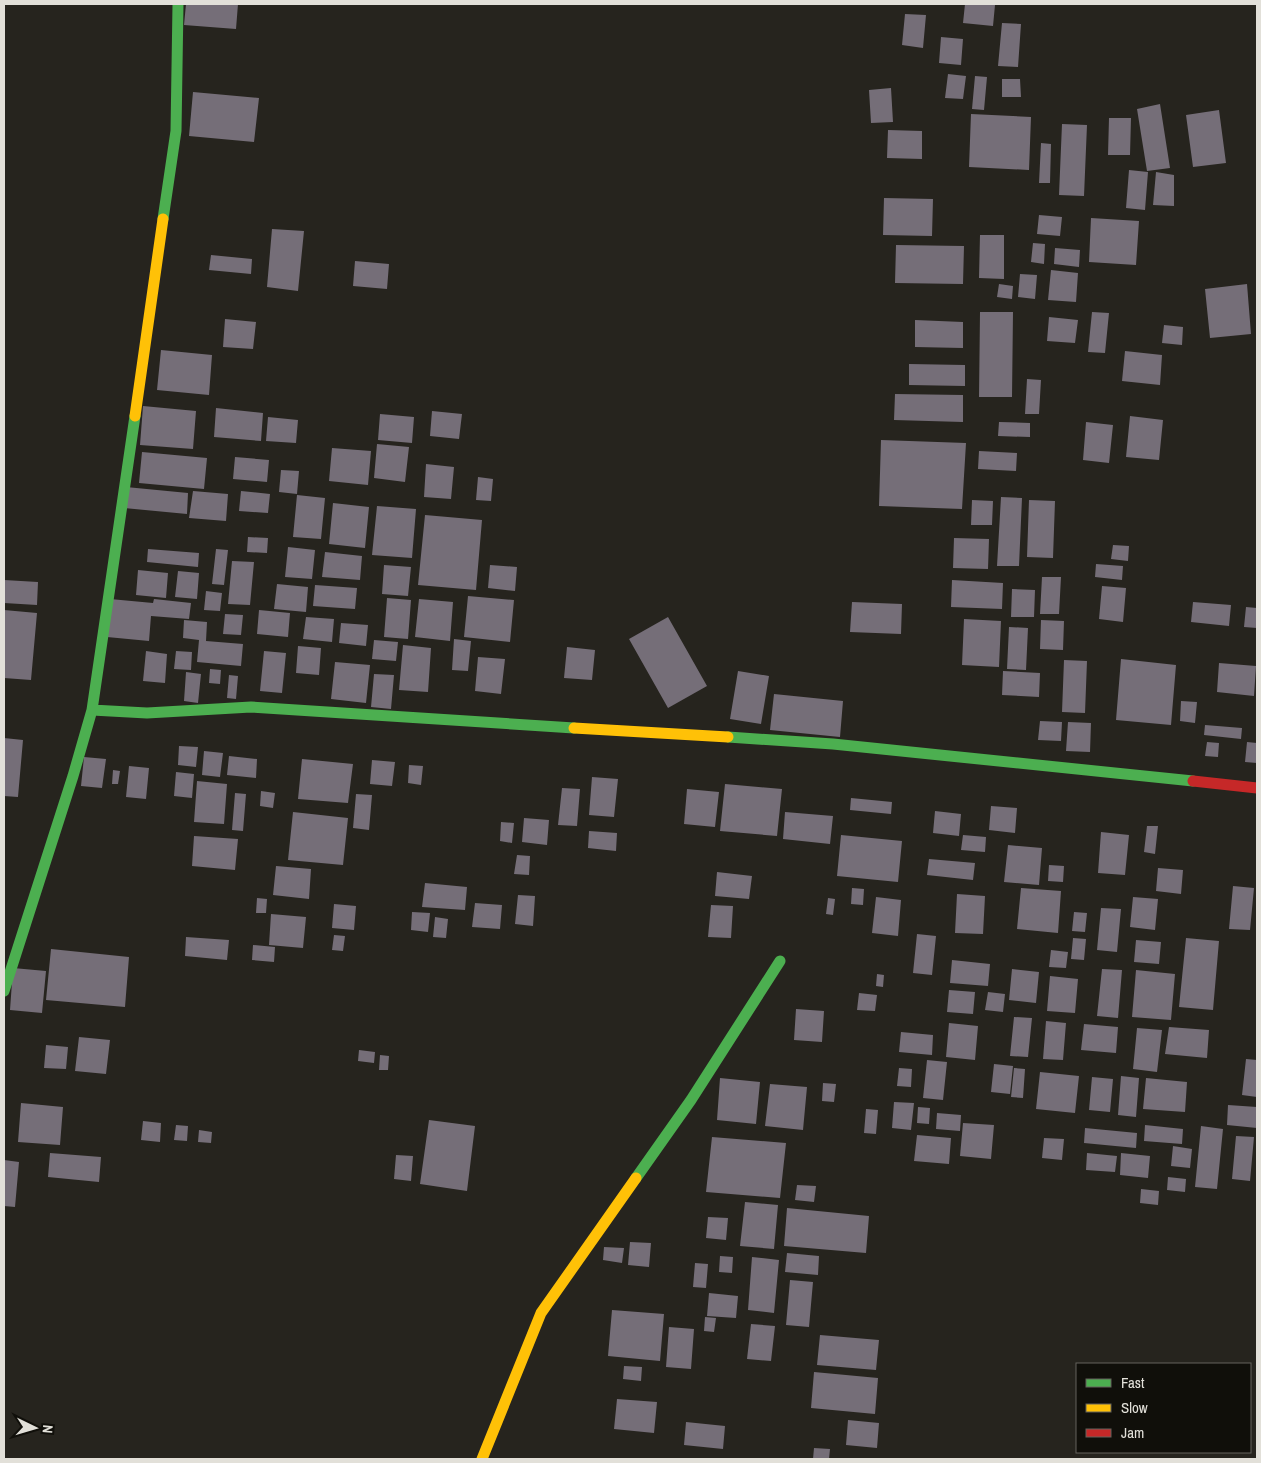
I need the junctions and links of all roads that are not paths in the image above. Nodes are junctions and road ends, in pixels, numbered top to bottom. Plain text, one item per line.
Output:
1 (178, 4) edge
2 (92, 710) junction
3 (1257, 788) edge
4 (780, 961) dead end
5 (4, 991) edge
6 (482, 1459) edge

1 - 2 main road
2 - 3 main road
2 - 5 main road
4 - 6 main road

